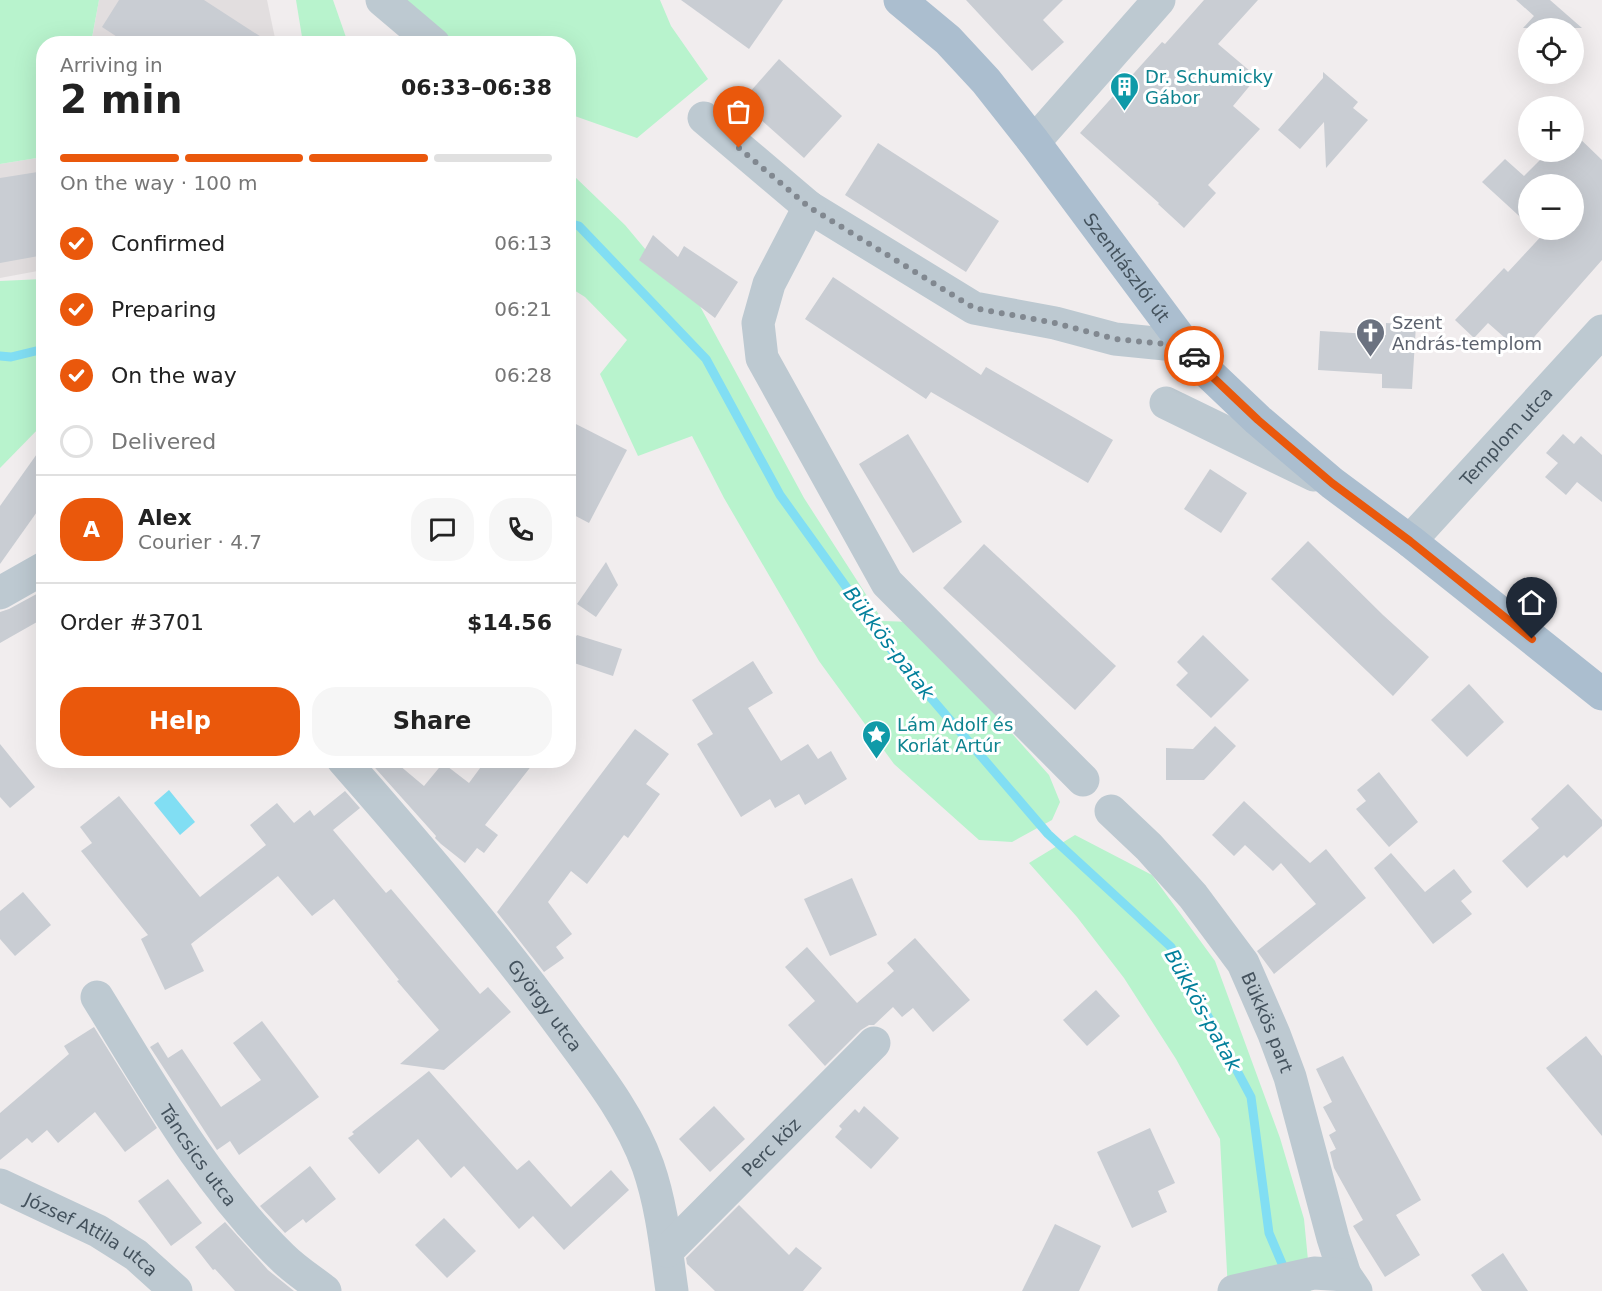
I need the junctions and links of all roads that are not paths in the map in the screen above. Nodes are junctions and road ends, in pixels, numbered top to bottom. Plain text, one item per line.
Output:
1 (382, 0) edge
2 (1159, 0) edge
3 (908, 3) edge
4 (425, 36) edge
5 (704, 118) dead end
6 (1034, 142) junction
7 (809, 207) junction
8 (1602, 331) edge
9 (1185, 346) junction
10 (1166, 403) dead end
11 (1332, 483) junction
12 (1410, 541) junction
13 (36, 573) edge
14 (0, 593) edge
15 (1602, 694) edge
16 (349, 768) edge
17 (1083, 780) dead end
18 (1111, 811) dead end
19 (97, 997) dead end
20 (874, 1043) dead end
21 (0, 1185) edge
22 (667, 1251) junction
23 (1339, 1280) edge
24 (1243, 1288) edge
25 (176, 1291) edge
26 (325, 1291) edge
27 (672, 1291) edge

1 - 4 street
2 - 6 street
3 - 6 main road, Szentlászlói út
5 - 7 street
6 - 9 main road, Szentlászlói út
7 - 9 street
7 - 17 street
8 - 12 street, Templom utca
9 - 11 main road, Szentlászlói út
10 - 11 street
11 - 12 main road, Szentlászlói út
12 - 15 main road, Szentlászlói út
13 - 14 street
16 - 22 street, György utca
18 - 23 street, Bükkös part
19 - 26 street, Táncsics utca
20 - 22 street, Perc köz
21 - 25 street, József Attila utca
22 - 27 street, György utca
23 - 24 street

